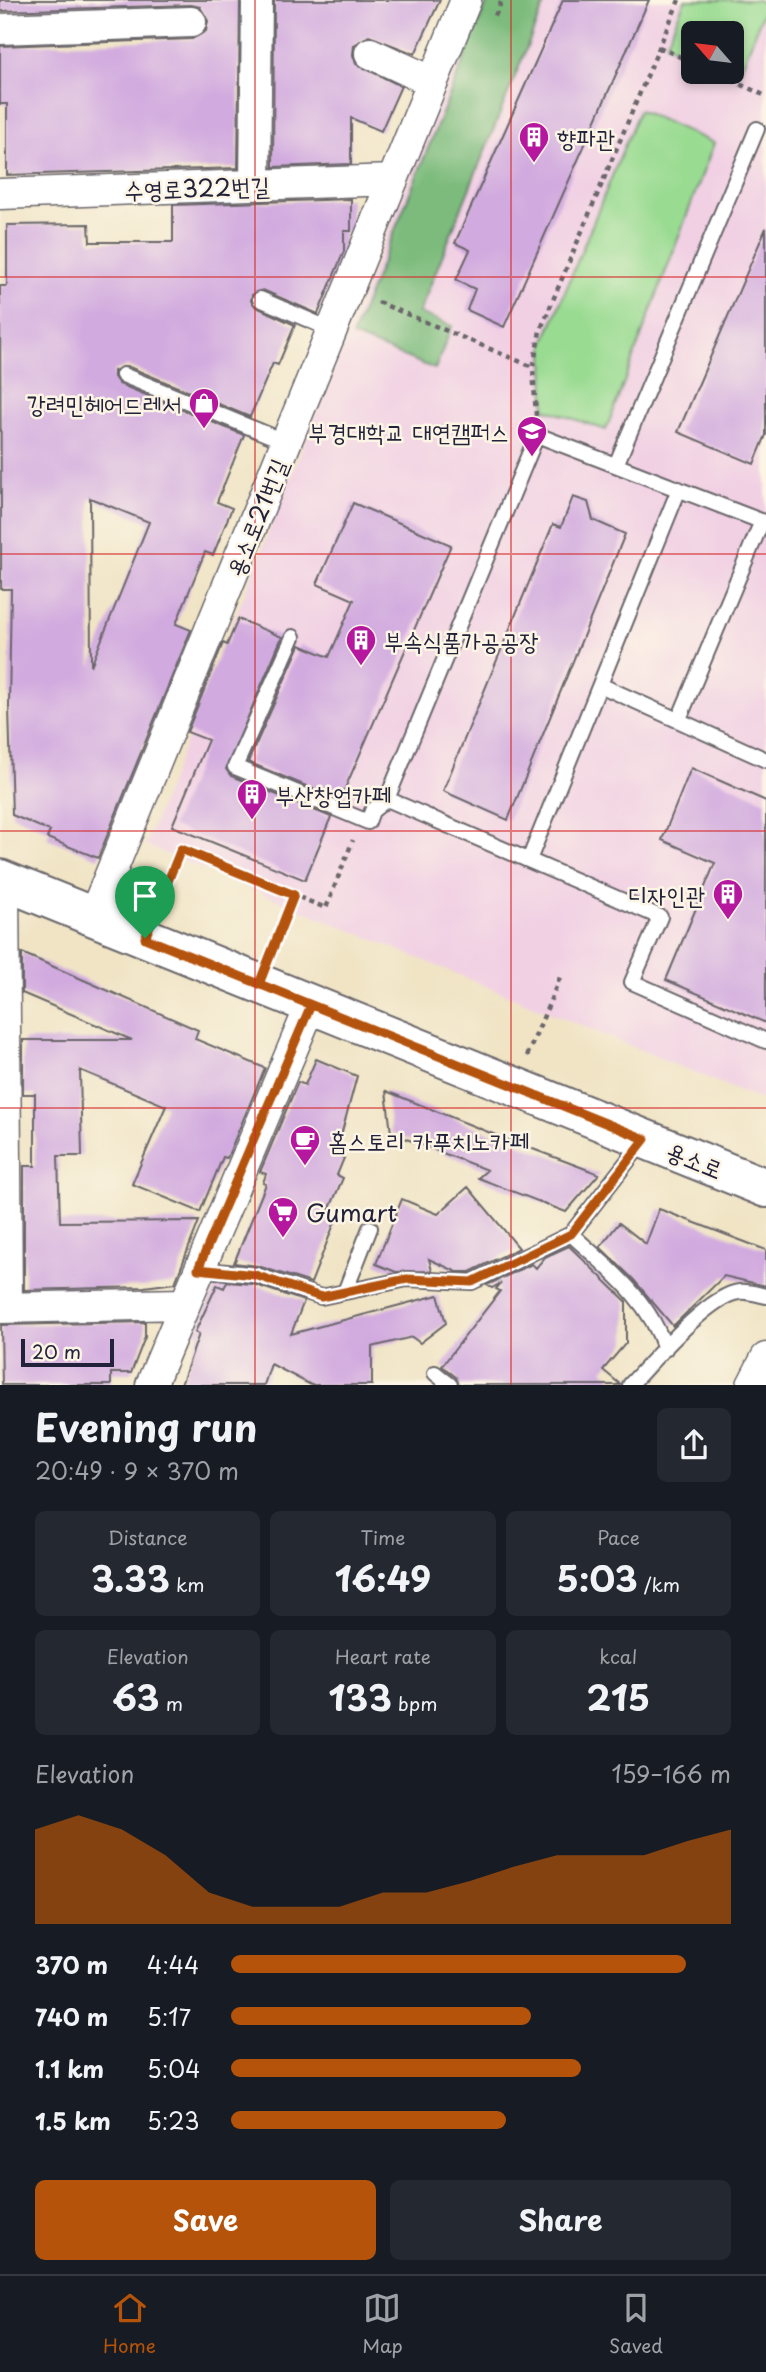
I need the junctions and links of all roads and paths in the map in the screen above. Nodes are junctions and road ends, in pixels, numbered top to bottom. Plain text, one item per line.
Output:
1 (257, 0) edge
2 (466, 0) edge
3 (502, 0) edge
4 (679, 0) edge
5 (191, 22) dead end
6 (492, 24) dead end
7 (0, 29) edge
8 (659, 47) junction
9 (370, 53) dead end
10 (681, 57) edge
11 (433, 82) junction
12 (740, 84) edge
13 (766, 96) edge
14 (757, 129) dead end
15 (393, 180) junction
16 (255, 184) junction
17 (0, 194) edge
18 (382, 292) dead end
19 (260, 299) dead end
20 (332, 330) junction
21 (533, 367) junction
22 (123, 375) dead end
23 (537, 435) junction
24 (286, 442) junction
25 (616, 466) junction
26 (679, 489) junction
27 (764, 522) edge
28 (293, 637) dead end
29 (600, 685) junction
30 (679, 719) junction
31 (766, 760) edge
32 (387, 799) junction
33 (361, 819) junction
34 (529, 860) junction
35 (2, 880) edge
36 (294, 895) junction
37 (93, 917) junction
38 (145, 938) junction
39 (561, 975) dead end
40 (259, 984) junction
41 (311, 1005) junction
42 (766, 1041) edge
43 (514, 1086) junction
44 (645, 1139) junction
45 (766, 1188) edge
46 (370, 1228) dead end
47 (571, 1234) junction
48 (198, 1269) junction
49 (345, 1292) junction
50 (766, 1296) edge
51 (183, 1304) junction
52 (4, 1308) edge
53 (664, 1349) junction
54 (766, 1358) edge
55 (435, 1373) dead end
56 (151, 1385) edge
57 (450, 1385) edge
58 (630, 1385) edge
59 (752, 1385) edge

1 - 16 street
2 - 11 street, 용소로21번길
3 - 6 path
4 - 8 path
5 - 7 street
8 - 10 path
8 - 21 path
9 - 11 street
11 - 15 street, 용소로21번길
12 - 13 path
14 - 25 lane
15 - 16 street, 수영로322번길
15 - 20 street, 용소로21번길
16 - 17 street, 수영로322번길
18 - 21 path
19 - 20 lane
20 - 24 street, 용소로21번길
21 - 23 path
22 - 24 lane
23 - 25 lane
23 - 32 lane
24 - 37 street, 용소로21번길
25 - 26 lane
26 - 27 lane
26 - 29 lane
27 - 30 lane
28 - 33 lane
29 - 30 lane
29 - 34 lane
30 - 31 lane
32 - 33 lane
32 - 34 lane
33 - 36 path
34 - 42 lane
35 - 37 main road, 용소로
35 - 52 street
36 - 38 path
36 - 40 path
37 - 38 main road, 용소로
38 - 40 main road, 용소로
39 - 43 path
40 - 41 main road, 용소로
41 - 43 main road, 용소로
41 - 48 street
43 - 44 main road, 용소로
44 - 45 main road, 용소로
44 - 47 lane
46 - 49 lane
47 - 49 lane
47 - 53 lane
48 - 49 lane
48 - 51 street
50 - 53 lane
51 - 52 street
51 - 56 street
53 - 58 lane
54 - 59 street
55 - 57 lane

